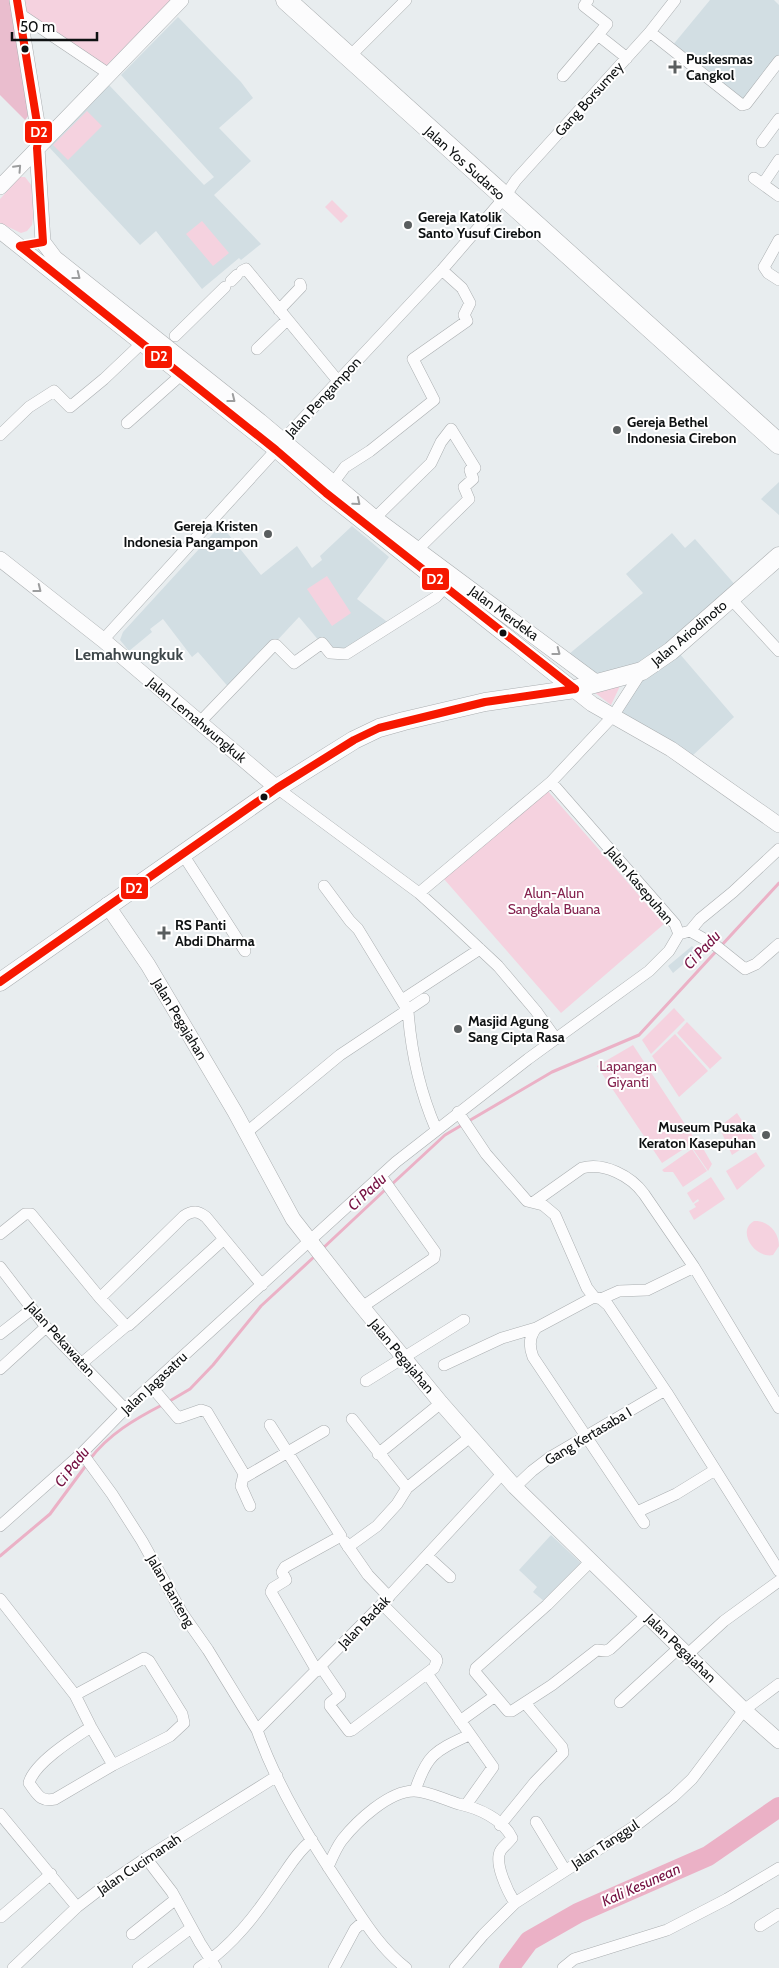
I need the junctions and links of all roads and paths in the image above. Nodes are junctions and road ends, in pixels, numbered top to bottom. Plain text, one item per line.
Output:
1 (181, 0) edge
2 (286, 0) edge
3 (406, 0) edge
4 (588, 0) edge
5 (675, 0) edge
6 (19, 7) edge
7 (650, 32) junction
8 (598, 35) junction
9 (349, 57) junction
10 (627, 58) junction
11 (779, 61) edge
12 (108, 74) junction
13 (563, 76) dead end
14 (779, 119) edge
15 (762, 142) dead end
16 (37, 148) junction
17 (779, 160) edge
18 (0, 187) edge
19 (779, 196) edge
20 (504, 198) junction
21 (0, 231) edge
22 (779, 240) edge
23 (43, 242) junction
24 (20, 246) junction
25 (442, 270) junction
26 (779, 280) edge
27 (300, 284) dead end
28 (108, 308) junction
29 (279, 310) junction
30 (288, 320) junction
31 (141, 337) junction
32 (171, 341) junction
33 (257, 349) dead end
34 (181, 375) junction
35 (338, 381) junction
36 (202, 384) junction
37 (127, 423) dead end
38 (0, 435) edge
39 (779, 444) edge
40 (279, 445) junction
41 (330, 488) junction
42 (375, 518) junction
43 (410, 549) junction
44 (779, 556) edge
45 (0, 559) edge
46 (445, 587) junction
47 (731, 599) junction
48 (103, 640) junction
49 (779, 651) edge
50 (642, 671) junction
51 (596, 683) junction
52 (575, 689) junction
53 (614, 716) junction
54 (200, 722) junction
55 (551, 782) junction
56 (277, 788) junction
57 (779, 825) edge
58 (779, 849) edge
59 (182, 853) junction
60 (324, 886) dead end
61 (419, 893) junction
62 (107, 905) junction
63 (690, 931) junction
64 (679, 934) junction
65 (779, 944) edge
66 (480, 950) junction
67 (245, 951) dead end
68 (0, 982) edge
69 (424, 999) dead end
70 (402, 1000) junction
71 (408, 1011) junction
72 (556, 1039) junction
73 (459, 1116) junction
74 (436, 1129) junction
75 (247, 1132) junction
76 (385, 1181) junction
77 (534, 1202) junction
78 (0, 1234) edge
79 (224, 1239) junction
80 (316, 1249) junction
81 (0, 1267) edge
82 (694, 1268) junction
83 (262, 1285) junction
84 (100, 1298) junction
85 (597, 1298) junction
86 (362, 1307) junction
87 (32, 1309) junction
88 (464, 1320) dead end
89 (46, 1326) junction
90 (126, 1326) junction
91 (536, 1328) junction
92 (0, 1334) edge
93 (404, 1358) junction
94 (82, 1364) junction
95 (444, 1365) dead end
96 (0, 1369) edge
97 (366, 1381) dead end
98 (154, 1390) junction
99 (665, 1390) junction
100 (441, 1402) junction
101 (779, 1408) edge
102 (125, 1409) junction
103 (352, 1419) dead end
104 (270, 1425) dead end
105 (324, 1431) dead end
106 (586, 1435) junction
107 (470, 1437) junction
108 (287, 1452) junction
109 (378, 1454) junction
110 (84, 1456) junction
111 (715, 1470) junction
112 (502, 1474) junction
113 (244, 1477) junction
114 (515, 1487) junction
115 (407, 1488) junction
116 (250, 1506) dead end
117 (637, 1512) junction
118 (644, 1523) dead end
119 (0, 1526) edge
120 (341, 1536) junction
121 (348, 1547) junction
122 (427, 1556) junction
123 (591, 1561) junction
124 (779, 1571) edge
125 (450, 1577) dead end
126 (779, 1582) edge
127 (0, 1599) edge
128 (386, 1601) junction
129 (647, 1615) junction
130 (684, 1650) junction
131 (319, 1669) junction
132 (428, 1674) junction
133 (779, 1684) edge
134 (75, 1695) junction
135 (495, 1696) junction
136 (620, 1702) dead end
137 (525, 1703) junction
138 (744, 1710) junction
139 (460, 1721) junction
140 (91, 1727) junction
141 (257, 1730) junction
142 (469, 1735) junction
143 (779, 1741) edge
144 (113, 1765) junction
145 (276, 1776) junction
146 (415, 1791) junction
147 (466, 1805) junction
148 (0, 1814) edge
149 (536, 1822) dead end
150 (500, 1825) junction
151 (312, 1840) junction
152 (146, 1858) junction
153 (328, 1867) junction
154 (779, 1868) edge
155 (566, 1870) junction
156 (52, 1874) junction
157 (176, 1899) junction
158 (515, 1903) junction
159 (77, 1907) junction
160 (779, 1914) edge
161 (1, 1917) dead end
162 (364, 1921) junction
163 (760, 1926) dead end
164 (191, 1928) junction
165 (132, 1934) dead end
166 (574, 1959) junction
167 (214, 1964) edge
168 (13, 1968) edge
169 (138, 1968) edge
170 (200, 1968) edge
171 (334, 1968) edge
172 (406, 1968) edge
173 (455, 1968) edge
174 (563, 1968) edge
175 (582, 1968) edge

1 - 12 street
2 - 9 highway, Jalan Yos Sudarso
3 - 9 street
4 - 8 street
5 - 7 street, Gang Borsumey
6 - 12 street
6 - 16 street
7 - 10 street, Gang Borsumey
7 - 11 street
8 - 10 street
8 - 13 street
9 - 20 highway, Jalan Yos Sudarso
10 - 20 street, Gang Borsumey
12 - 16 street
14 - 15 street
18 -> 16 street
16 - 23 street
17 - 19 street
20 - 25 street, Jalan Pengampon
20 - 39 highway, Jalan Yos Sudarso
21 - 24 street, Jalan Merdeka
22 - 26 street
23 - 24 street
23 -> 28 street, Jalan Merdeka
24 - 28 street, Jalan Merdeka
25 - 35 street, Jalan Pengampon
25 - 41 street
27 - 29 street
28 - 31 street, Jalan Merdeka
29 - 30 street
29 - 32 street
30 - 33 street
30 - 35 street
31 - 32 street, Jalan Merdeka
31 - 34 street, Jalan Merdeka
31 - 38 street
32 - 36 street, Jalan Merdeka
34 - 36 street, Jalan Merdeka
34 - 37 street
35 - 40 street, Jalan Pengampon
36 - 40 street, Jalan Merdeka
40 - 41 street, Jalan Merdeka
40 - 48 street, Jalan Pengampon
41 -> 42 street, Jalan Merdeka
41 - 43 street, Jalan Merdeka
42 - 43 street, Jalan Merdeka
42 - 43 street
43 - 46 street, Jalan Merdeka
43 -> 51 street, Jalan Merdeka
44 - 47 main road, Jalan Ariodinoto
45 -> 48 street, Jalan Lemahwungkuk
46 - 52 street, Jalan Merdeka
46 - 54 street
47 - 49 street
47 - 50 main road, Jalan Ariodinoto
48 - 54 street, Jalan Lemahwungkuk
50 - 51 main road, Jalan Ariodinoto
50 - 53 street
51 - 52 main road, Jalan Ariodinoto
52 - 53 street, Jalan Merdeka
52 - 56 main road, Jalan Ariodinoto
53 - 55 street
53 - 57 street, Jalan Merdeka
54 - 56 street, Jalan Lemahwungkuk
55 - 61 street
55 - 64 street, Jalan Kasepuhan
56 - 59 main road, Jalan Ariodinoto
56 - 61 street
58 - 63 street
59 - 62 main road, Jalan Ariodinoto
59 - 67 street
60 - 70 street
61 - 66 street
62 - 68 main road, Jalan Ariodinoto
62 - 75 street, Jalan Pegajahan
63 - 64 street
63 - 65 street
64 - 72 street, Jalan Kasepuhan
66 - 70 street
66 - 72 street
69 - 71 street
70 - 71 street
71 - 74 street
71 - 75 street
72 - 73 street, Jalan Kasepuhan
73 - 74 street, Jalan Kasepuhan
73 - 77 street
74 - 76 street, Jalan Kasepuhan
75 - 80 street, Jalan Pegajahan
76 - 80 street, Jalan Kasepuhan
76 - 86 street
77 - 82 street
77 - 85 street
78 - 84 street
79 - 83 street
79 - 84 street
79 - 90 street
80 - 83 street, Jalan Jagasatru
80 - 86 street, Jalan Pegajahan
81 - 87 street, Jalan Pekawatan
82 - 85 street
82 - 101 street
83 - 98 street, Jalan Jagasatru
84 - 90 street
85 - 91 street
85 - 99 street
86 - 93 street, Jalan Pegajahan
87 - 89 street, Jalan Pekawatan
87 - 92 street
88 - 93 street
89 - 94 street, Jalan Pekawatan
89 - 96 street
90 - 94 street
91 - 95 street
91 - 106 street
93 - 97 street
93 - 100 street, Jalan Pegajahan
94 - 102 street, Jalan Pekawatan
98 - 102 street, Jalan Jagasatru
98 - 113 street
99 - 106 street, Gang Kertasaba I
99 - 111 street
100 - 107 street, Jalan Pegajahan
100 - 109 street
102 - 110 street, Jalan Jagasatru
103 - 109 street
104 - 108 street
105 - 108 street
106 - 114 street, Gang Kertasaba I
106 - 117 street
107 - 112 street, Jalan Pegajahan
107 - 115 street
108 - 113 street
108 - 120 street
109 - 115 street
110 - 119 street, Jalan Jagasatru
110 - 141 street, Jalan Banteng
111 - 117 street
111 - 124 street
112 - 114 street, Jalan Pegajahan
112 - 122 street, Jalan Badak
113 - 116 street
114 - 123 street, Jalan Pegajahan
115 - 121 street
117 - 118 street
120 - 121 street
120 - 131 street
121 - 128 street
122 - 125 street
122 - 128 street, Jalan Badak
123 - 129 street, Jalan Pegajahan
123 - 135 street
126 - 130 street
127 - 134 street
128 - 131 street, Jalan Badak
128 - 132 street
129 - 130 street, Jalan Pegajahan
129 - 137 street
130 - 136 street
130 - 138 street, Jalan Pegajahan
131 - 132 street
131 - 141 street, Jalan Badak
132 - 139 street
133 - 138 street, Jalan Tanggul
134 - 140 street
134 - 144 street
135 - 137 street
135 - 139 street
137 - 150 street
138 - 143 street, Jalan Pegajahan
138 - 155 street, Jalan Tanggul
139 - 142 street
140 - 144 street
140 - 144 street
141 - 145 street
142 - 146 street
142 - 147 street
145 - 151 street
145 - 152 street, Jalan Cucimanah
146 - 147 street
146 - 153 street
147 - 150 street
148 - 156 street
149 - 155 street
150 - 158 street
151 - 153 street
151 - 167 street
152 - 157 street
152 - 159 street, Jalan Cucimanah
153 - 162 street
154 - 166 street
155 - 158 street, Jalan Tanggul
156 - 159 street
156 - 161 street
157 - 164 street
157 - 165 street
158 - 173 street, Jalan Tanggul
159 - 168 street, Jalan Cucimanah
160 - 163 street
162 - 171 street
162 - 172 street
164 - 167 street
164 - 169 street
166 - 174 street
166 - 175 street
167 - 170 street

